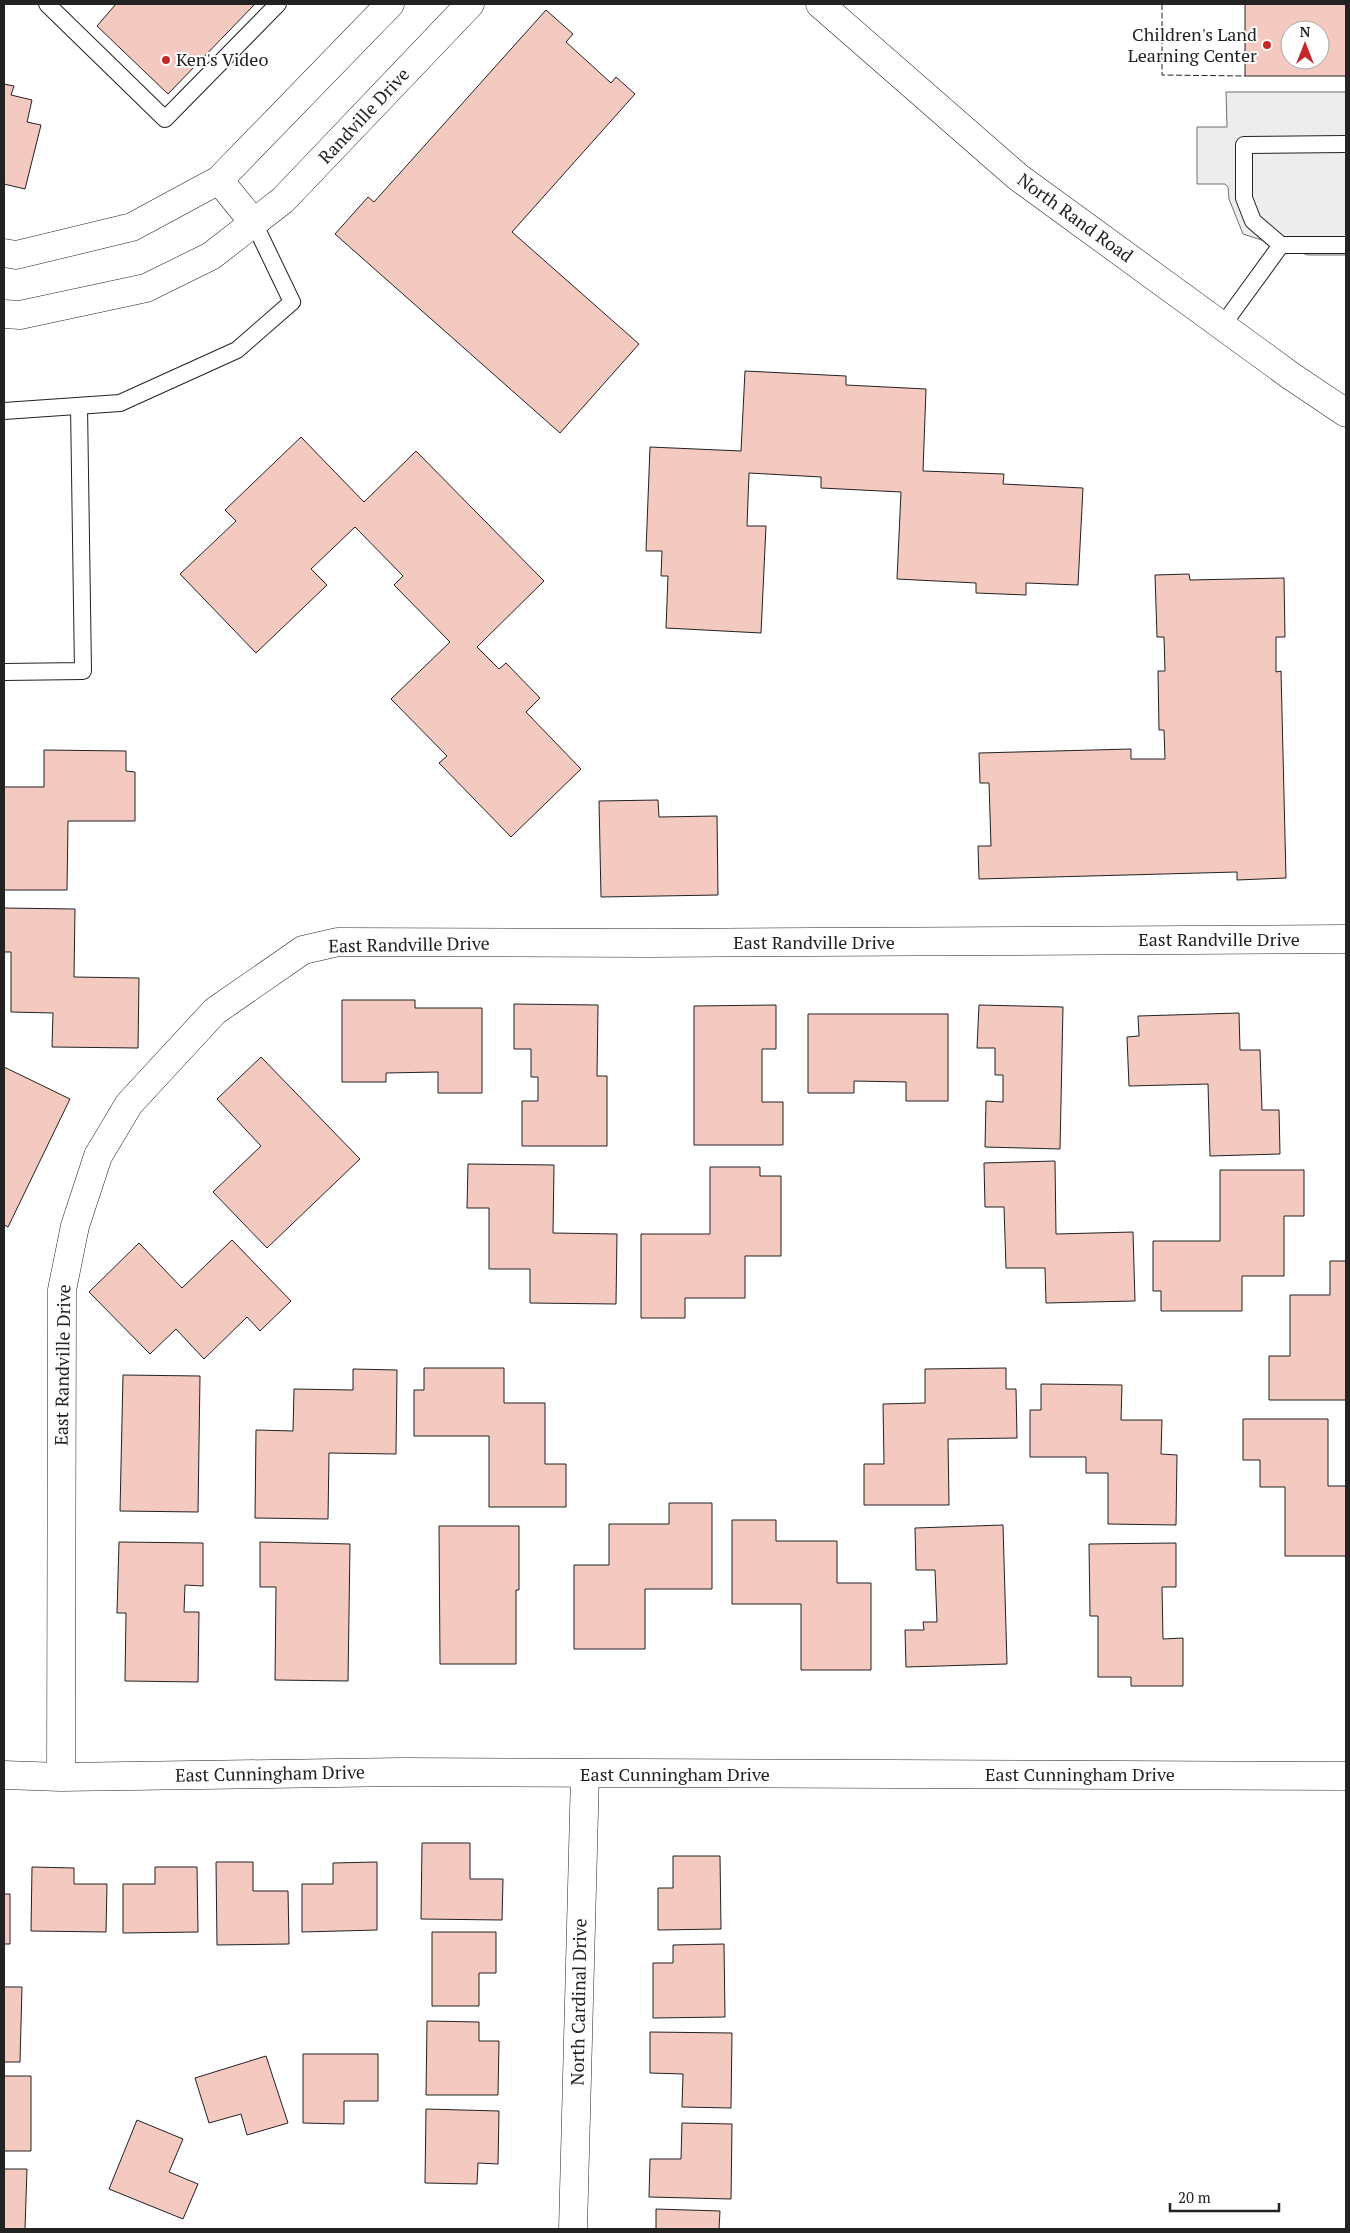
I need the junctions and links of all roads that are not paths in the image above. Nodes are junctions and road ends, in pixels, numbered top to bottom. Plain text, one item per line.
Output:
1 (47, 4) edge
2 (278, 4) edge
3 (390, 4) edge
4 (470, 4) edge
5 (820, 4) edge
6 (1346, 144) edge
7 (219, 180) junction
8 (254, 223) junction
9 (1281, 245) junction
10 (1346, 245) edge
11 (4, 253) edge
12 (4, 314) edge
13 (1222, 326) junction
14 (79, 406) junction
15 (4, 411) edge
16 (1346, 413) edge
17 (4, 672) edge
18 (1346, 939) edge
19 (585, 1774) junction
20 (4, 1775) edge
21 (1346, 1776) edge
22 (61, 1777) junction
23 (574, 2229) edge

1 - 2 lane
3 - 7 street
4 - 8 street, Randville Drive
5 - 13 street, North Rand Road
6 - 9 lane
7 - 8 street
7 - 11 street
8 - 12 street, Randville Drive
8 - 14 lane
9 - 10 lane
9 - 13 lane
13 - 16 street, North Rand Road
14 - 15 lane
14 - 17 lane
18 - 22 street, East Randville Drive
19 - 21 street, East Cunningham Drive
19 - 22 street, East Cunningham Drive
19 - 23 street, North Cardinal Drive
20 - 22 street, East Cunningham Drive

